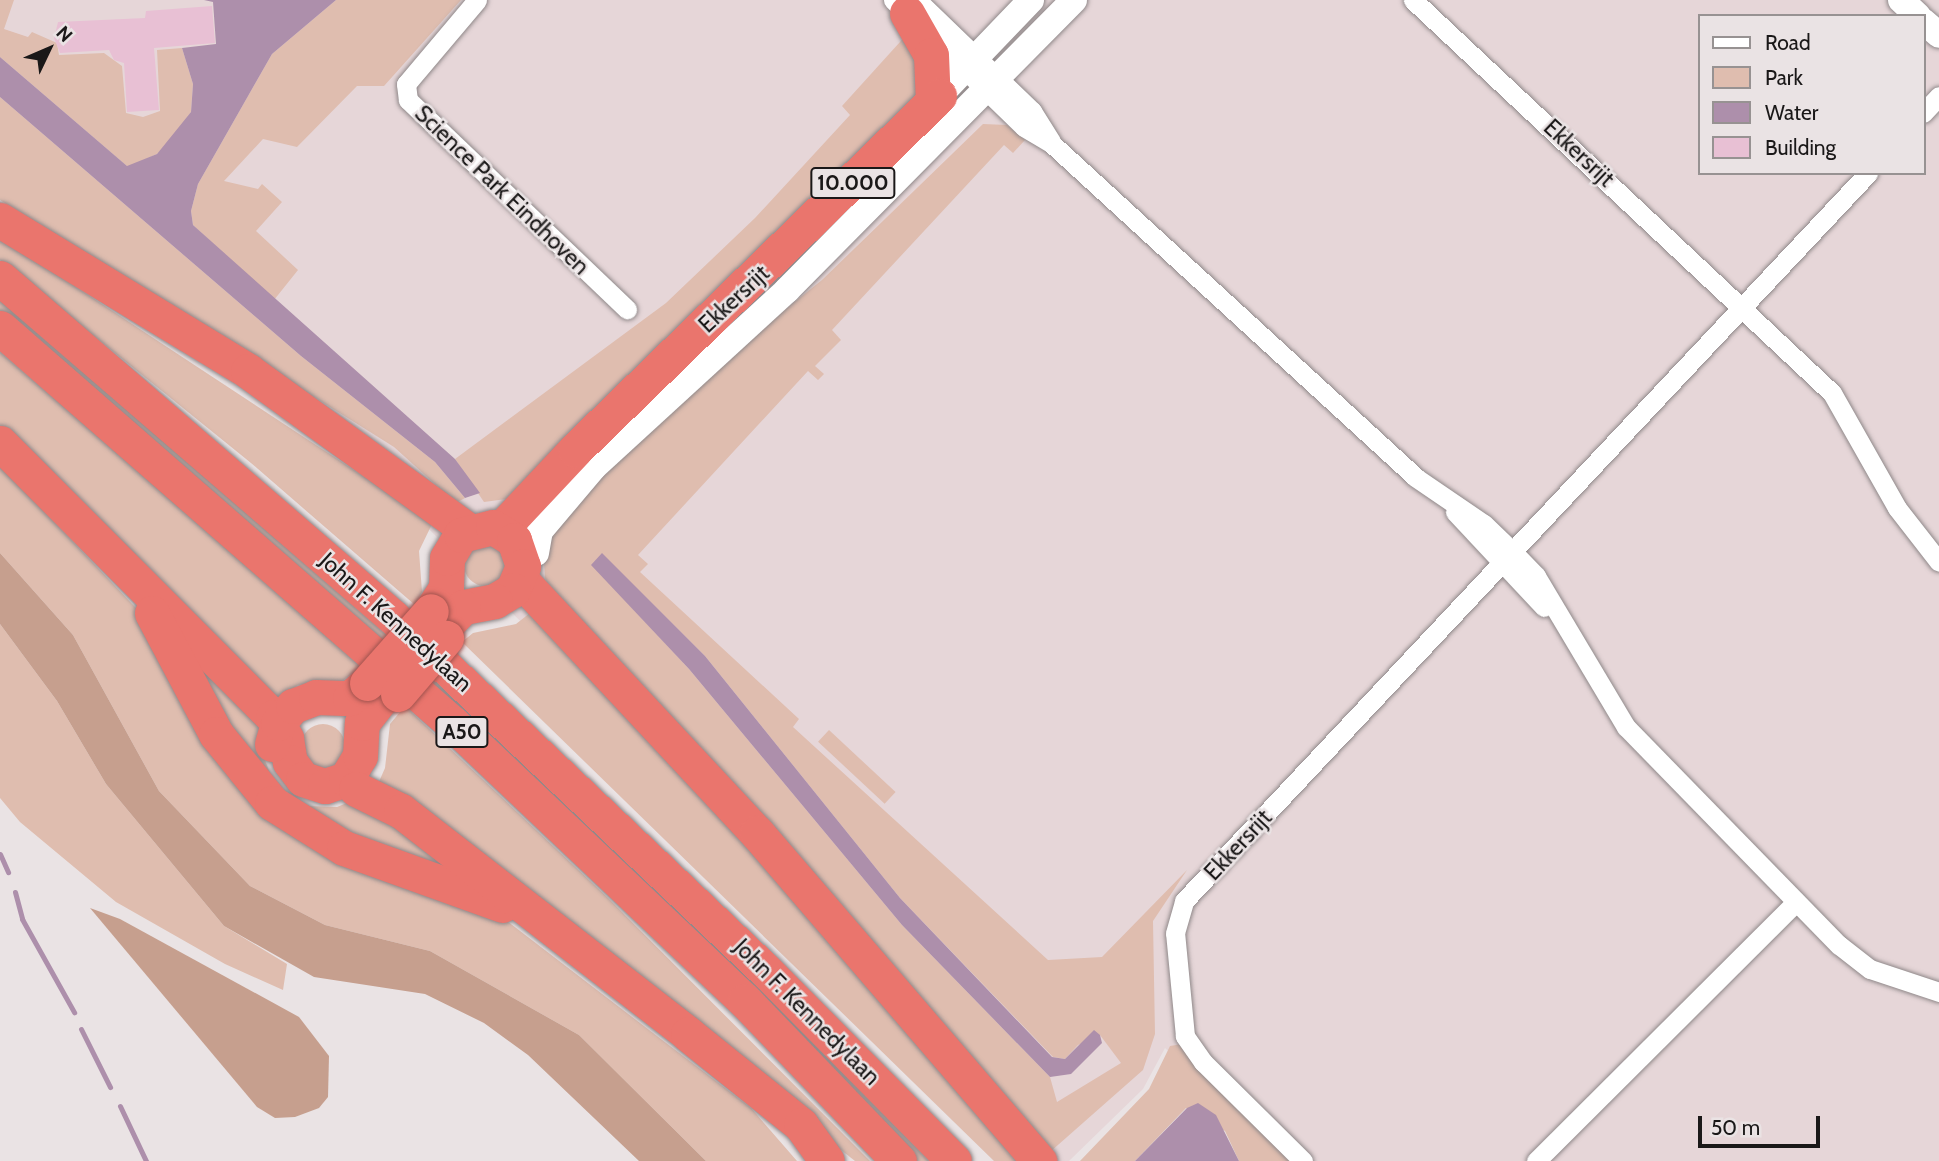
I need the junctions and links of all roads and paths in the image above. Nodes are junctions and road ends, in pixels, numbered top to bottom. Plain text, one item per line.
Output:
1 (477, 0) edge
2 (1031, 0) edge
3 (1074, 0) edge
4 (1413, 0) edge
5 (1901, 0) edge
6 (1922, 0) edge
7 (906, 4) edge
8 (1916, 14) edge
9 (1939, 15) edge
10 (1925, 23) edge
11 (1939, 35) edge
12 (971, 62) junction
13 (992, 83) junction
14 (1939, 96) edge
15 (936, 99) junction
16 (1925, 111) edge
17 (1866, 175) edge
18 (0, 220) edge
19 (0, 278) edge
20 (1745, 307) junction
21 (627, 309) dead end
22 (0, 328) edge
23 (0, 443) edge
24 (551, 494) junction
25 (424, 496) junction
26 (512, 555) junction
27 (1509, 559) junction
28 (1939, 562) edge
29 (118, 565) junction
30 (443, 622) junction
31 (379, 695) junction
32 (278, 723) junction
33 (356, 789) junction
34 (1796, 902) junction
35 (534, 916) junction
36 (1939, 992) edge
37 (801, 1125) junction
38 (827, 1161) edge
39 (845, 1161) edge
40 (900, 1161) edge
41 (954, 1161) edge
42 (1039, 1161) edge
43 (1303, 1161) edge
44 (1536, 1161) edge

1 - 21 street, Science Park Eindhoven
2 - 12 main road, Ekkersrijt / 10.000
3 - 13 main road, Ekkersrijt / 10.000
4 - 20 street, Ekkersrijt
5 - 8 main road
6 - 9 main road
7 - 12 street
7 - 15 highway
10 - 11 main road
12 - 13 street
12 - 15 main road, Ekkersrijt / 10.000
13 - 24 main road, Ekkersrijt / 10.000
13 - 27 street
14 - 16 street
15 - 24 highway, Ekkersrijt / 10.000
17 - 20 street, Ekkersrijt
18 - 25 highway
19 - 41 highway, John F. Kennedylaan / A50
20 - 27 street, Ekkersrijt
20 - 28 street, Ekkersrijt
22 - 40 highway, John F. Kennedylaan / A50
23 - 29 highway
24 - 25 highway
24 - 26 highway, Ekkersrijt / 10.000
25 - 26 highway
26 - 30 highway
26 - 30 highway
26 - 42 highway
27 - 34 street
27 - 43 street, Ekkersrijt
29 - 32 highway
29 - 35 highway
30 - 31 highway, bridge
31 - 32 highway
31 - 32 highway
31 - 33 highway
32 - 33 highway
33 - 35 highway
34 - 36 street
34 - 44 street
35 - 37 highway
37 - 38 highway
37 - 39 highway

